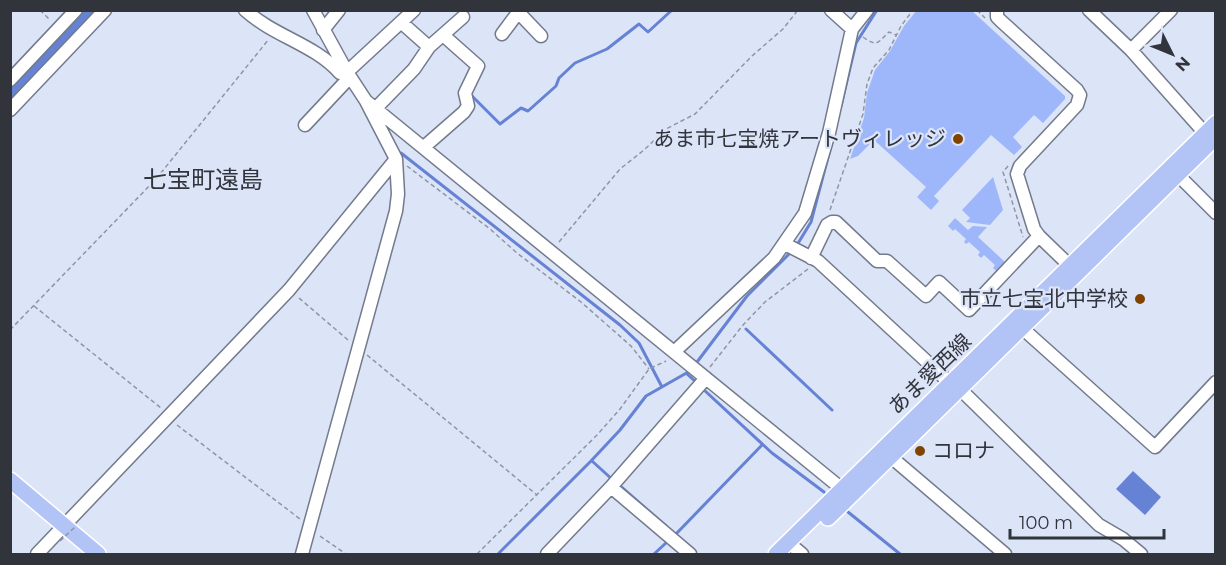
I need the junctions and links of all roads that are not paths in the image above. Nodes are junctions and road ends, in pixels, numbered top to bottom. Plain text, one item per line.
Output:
1 (76, 10) edge
2 (105, 10) edge
3 (245, 10) edge
4 (313, 10) edge
5 (339, 10) edge
6 (414, 10) edge
7 (831, 10) edge
8 (867, 10) edge
9 (997, 10) edge
10 (1089, 10) edge
11 (1171, 10) edge
12 (520, 12) edge
13 (463, 17) dead end
14 (402, 23) junction
15 (852, 28) junction
16 (323, 30) junction
17 (502, 34) dead end
18 (443, 35) junction
19 (541, 36) dead end
20 (429, 47) junction
21 (1131, 50) junction
22 (349, 75) junction
23 (10, 80) edge
24 (371, 104) junction
25 (10, 110) edge
26 (305, 125) dead end
27 (1212, 134) edge
28 (424, 147) junction
29 (396, 159) junction
30 (1178, 175) junction
31 (1215, 213) edge
32 (1039, 236) junction
33 (791, 248) junction
34 (814, 260) junction
35 (1070, 266) junction
36 (1022, 328) junction
37 (674, 352) junction
38 (699, 372) junction
39 (1215, 382) edge
40 (955, 386) junction
41 (891, 456) junction
42 (10, 480) edge
43 (614, 484) junction
44 (842, 489) junction
45 (67, 532) junction
46 (796, 553) edge
47 (37, 555) edge
48 (98, 555) edge
49 (302, 555) edge
50 (547, 555) edge
51 (690, 555) edge
52 (776, 555) edge
53 (1005, 555) edge
54 (1141, 555) edge

1 - 23 street
2 - 25 street
3 - 22 street
4 - 16 street
5 - 16 street
6 - 14 street
7 - 15 street
8 - 15 street
9 - 32 street
10 - 21 street
11 - 21 street
12 - 17 street
12 - 19 street
13 - 18 street
14 - 20 street
14 - 22 street
15 - 33 street
16 - 22 street
18 - 20 street
18 - 28 street
20 - 24 street
21 - 27 street
22 - 24 street
22 - 26 street
24 - 28 street
24 - 29 street
27 - 30 main road, あま愛西線
27 - 35 main road, あま愛西線
28 - 37 street
29 - 45 street
29 - 49 street
30 - 31 street
30 - 36 main road, あま愛西線
32 - 34 street
32 - 35 street
33 - 34 street
33 - 37 street
34 - 40 street
35 - 40 main road, あま愛西線
36 - 39 street
36 - 40 main road, あま愛西線
37 - 38 street
38 - 43 street
38 - 44 street
40 - 41 main road, あま愛西線
40 - 44 main road, あま愛西線
40 - 54 street
41 - 46 main road, あま愛西線
41 - 53 street
42 - 45 main road
43 - 50 street
43 - 51 street
44 - 52 main road, あま愛西線
45 - 47 street
45 - 48 main road

